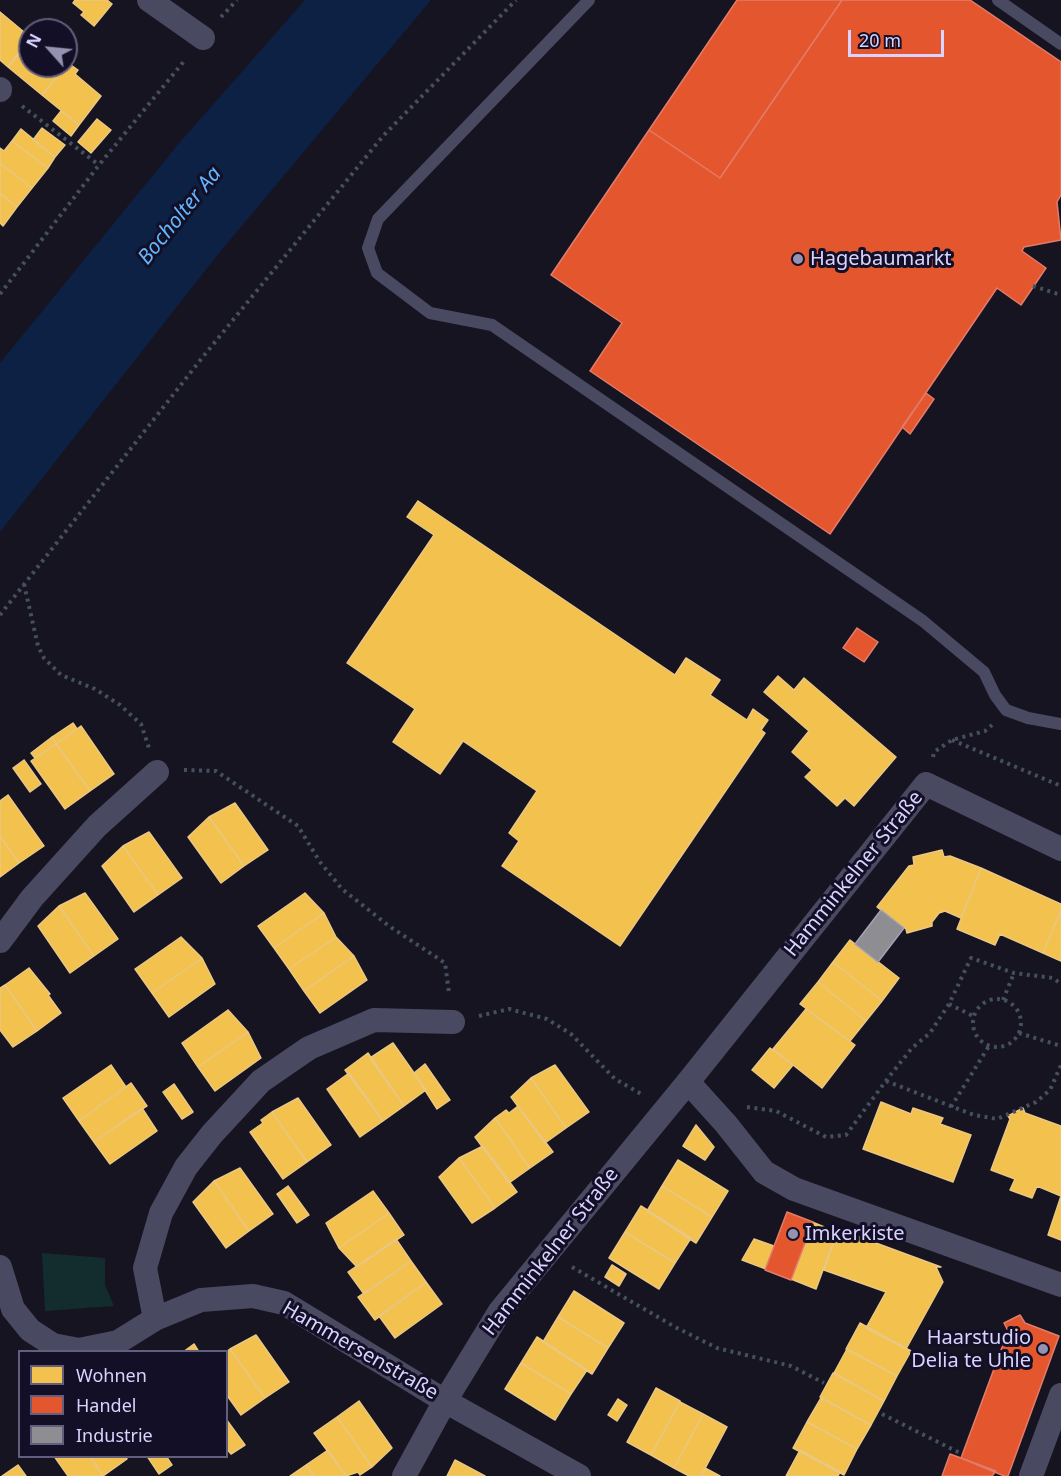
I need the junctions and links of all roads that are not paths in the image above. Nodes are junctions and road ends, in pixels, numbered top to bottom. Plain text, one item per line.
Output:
1 (149, 0) edge
2 (590, 0) edge
3 (998, 0) edge
4 (203, 38) road end
5 (1061, 44) edge
6 (1061, 724) edge
7 (157, 772) road end
8 (1061, 849) edge
9 (0, 940) edge
10 (453, 1022) road end
11 (688, 1082) junction
12 (1, 1275) edge
13 (1061, 1285) edge
14 (155, 1319) junction
15 (1061, 1395) edge
16 (445, 1401) junction
17 (404, 1476) edge
18 (579, 1476) edge
19 (1031, 1476) edge

1 - 4 street
2 - 6 lane
3 - 5 lane
7 - 9 street
8 - 11 street, Hamminkelner Straße
10 - 14 street
11 - 13 street
11 - 16 street, Hamminkelner Straße
12 - 14 street, Hammersenstraße
14 - 16 street, Hammersenstraße
15 - 19 street
16 - 17 street, Hamminkelner Straße
16 - 18 street, Hammersenstraße

